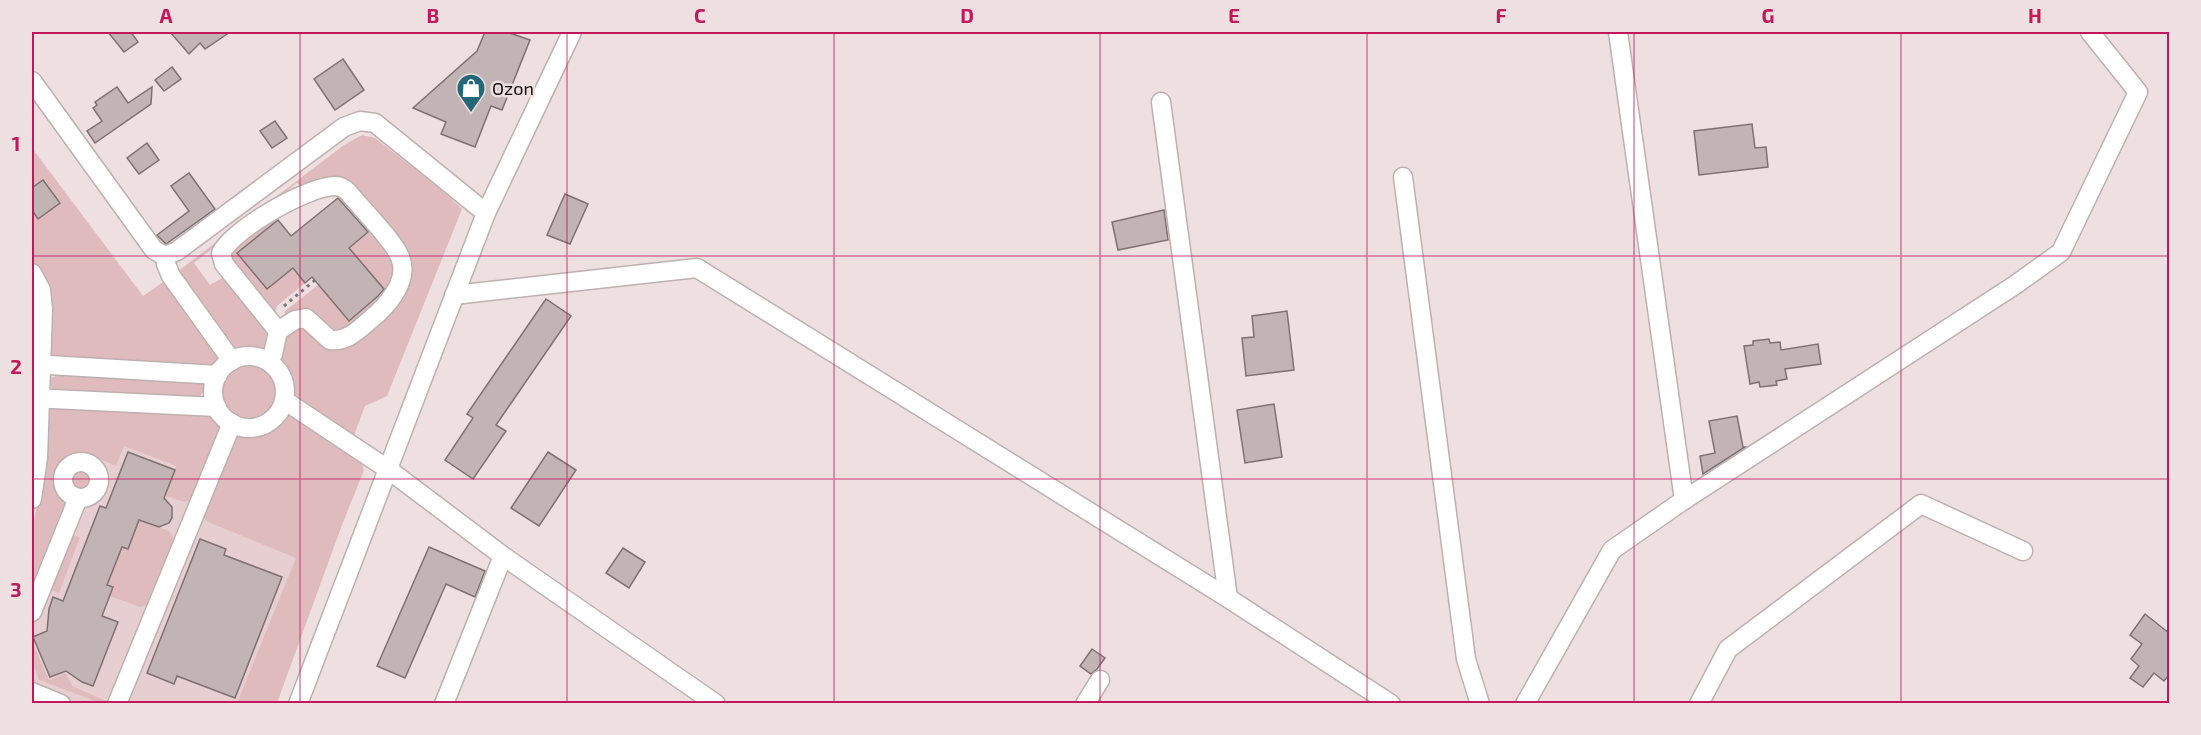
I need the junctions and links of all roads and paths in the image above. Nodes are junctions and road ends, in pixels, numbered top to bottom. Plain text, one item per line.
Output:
1 (572, 32) edge
2 (1618, 32) edge
3 (2090, 32) edge
4 (32, 81) edge
5 (1161, 102) dead end
6 (1403, 177) dead end
7 (486, 213) junction
8 (165, 256) junction
9 (32, 273) edge
10 (315, 280) dead end
11 (454, 295) junction
12 (275, 327) junction
13 (232, 361) junction
14 (269, 361) junction
15 (36, 364) edge
16 (218, 375) junction
17 (36, 398) edge
18 (284, 400) junction
19 (217, 408) junction
20 (232, 423) junction
21 (389, 470) junction
22 (78, 498) dead end
23 (32, 499) edge
24 (1684, 500) junction
25 (2023, 550) dead end
26 (503, 556) junction
27 (1228, 598) junction
28 (32, 612) edge
29 (1100, 680) dead end
30 (32, 692) edge
31 (61, 704) edge
32 (117, 704) edge
33 (298, 704) edge
34 (444, 704) edge
35 (716, 704) edge
36 (1085, 704) edge
37 (1391, 704) edge
38 (1480, 704) edge
39 (1525, 704) edge
40 (1699, 704) edge

1 - 7 street
2 - 24 street
3 - 24 street
4 - 8 street
5 - 27 street
6 - 38 street
7 - 8 street
7 - 11 street
8 - 13 street
9 - 15 street
10 - 12 path
11 - 21 street
11 - 27 street
12 - 12 street
12 - 14 street
13 - 14 street
13 - 16 street
14 - 18 street
15 - 16 street
15 - 17 street
16 - 19 street
17 - 19 street
17 - 23 street
18 - 20 street
18 - 21 street
19 - 20 street
20 - 32 street
21 - 26 street
21 - 33 street
22 - 28 street
24 - 39 street
25 - 40 street
26 - 34 street
26 - 35 street
27 - 37 street
29 - 36 street
30 - 31 street

